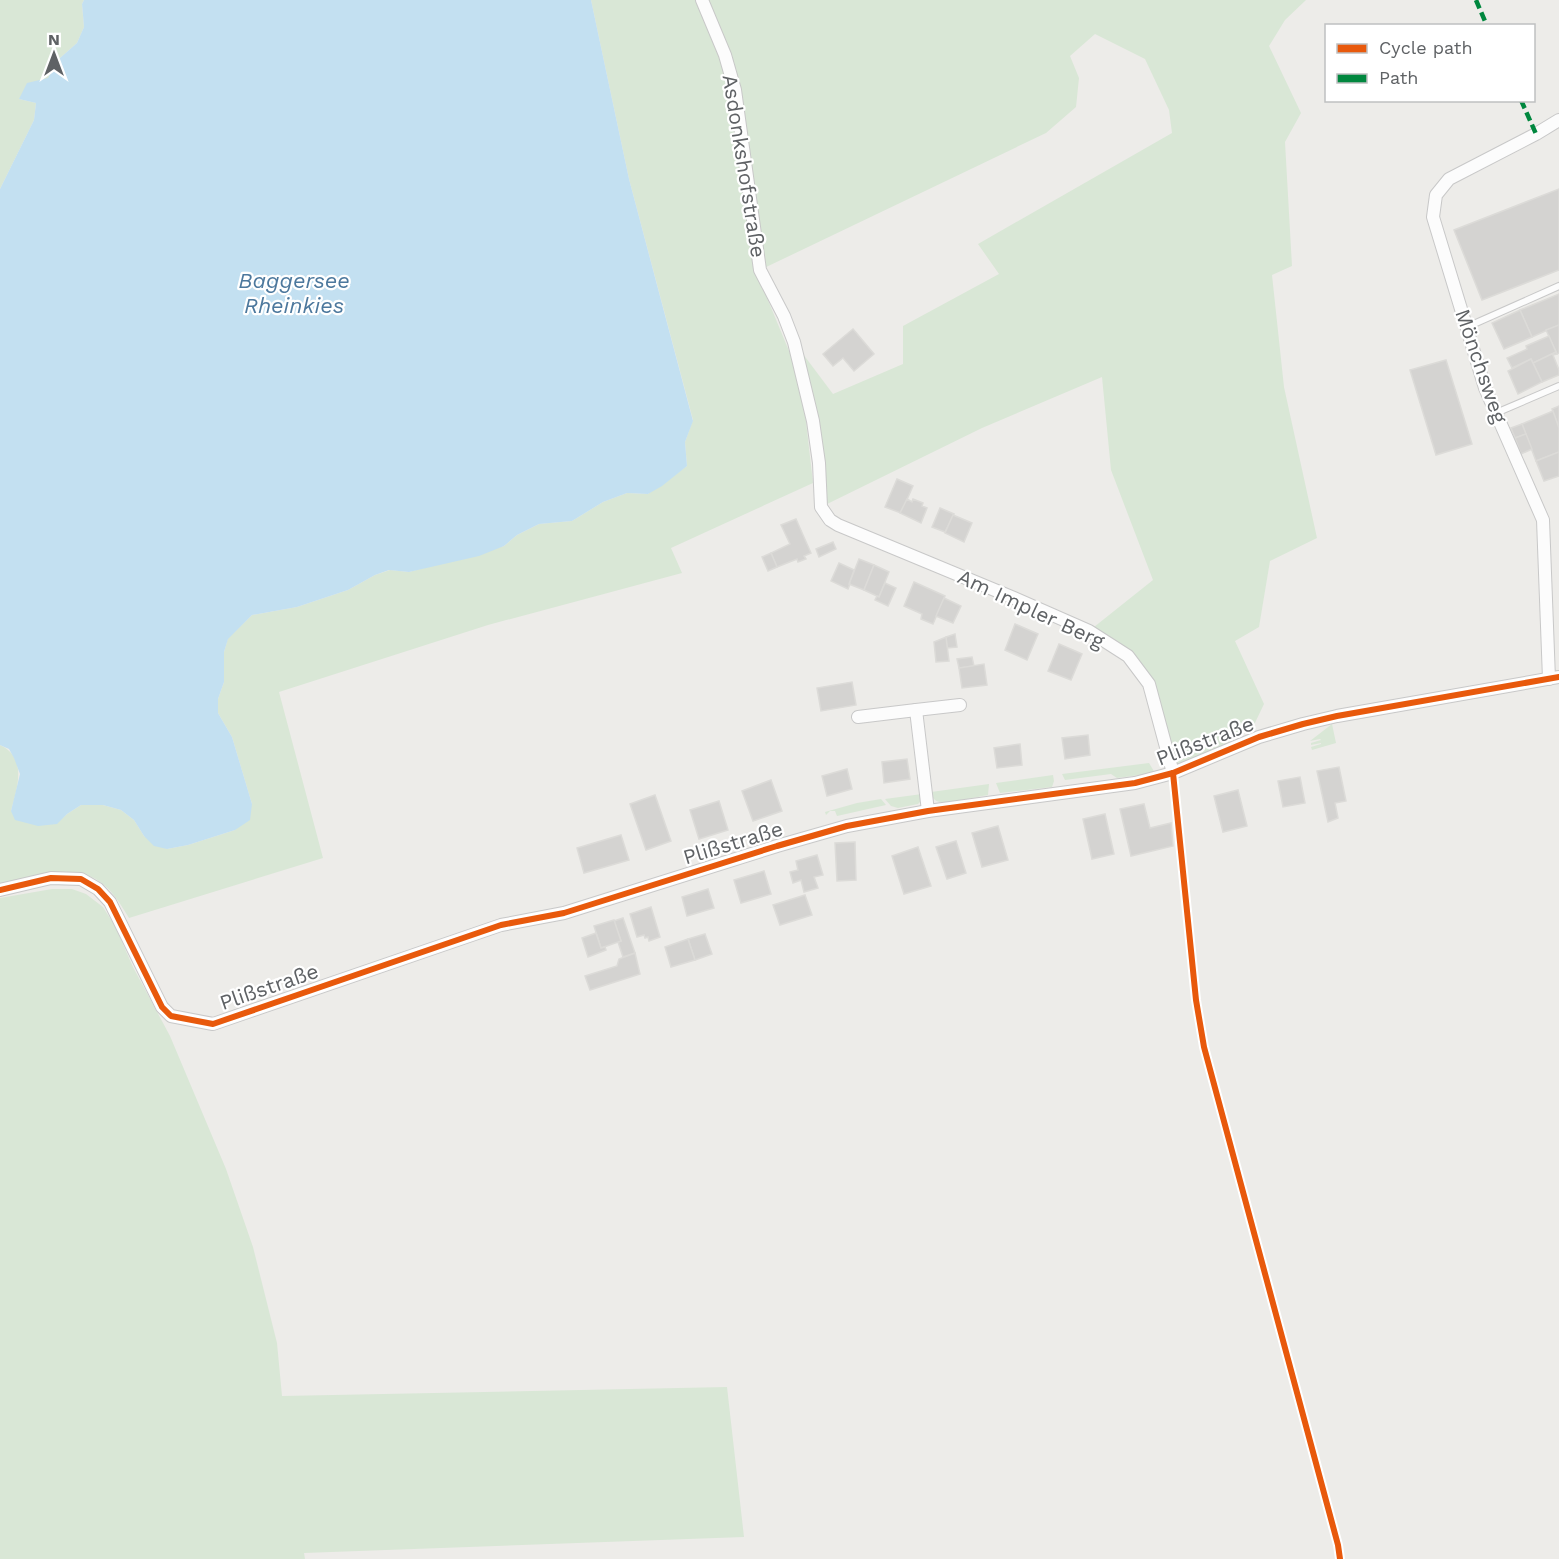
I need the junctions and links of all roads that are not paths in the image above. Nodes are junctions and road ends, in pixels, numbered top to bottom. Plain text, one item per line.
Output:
1 (702, 0) edge
2 (1559, 120) edge
3 (1559, 286) edge
4 (1466, 328) junction
5 (1559, 386) edge
6 (1496, 413) junction
7 (821, 507) joint
8 (1554, 678) edge
9 (960, 705) dead end
10 (916, 710) junction
11 (858, 717) dead end
12 (1173, 773) junction
13 (928, 811) junction
14 (0, 890) edge

1 - 7 street, Asdonkshofstraße
2 - 4 street, Mönchsweg
3 - 4 lane
4 - 6 street, Mönchsweg
5 - 6 lane
6 - 8 street, Mönchsweg
7 - 12 street, Am Impler Berg
8 - 12 street, Plißstraße
9 - 10 street
10 - 11 street
10 - 13 street
12 - 13 street, Plißstraße
13 - 14 street, Plißstraße

